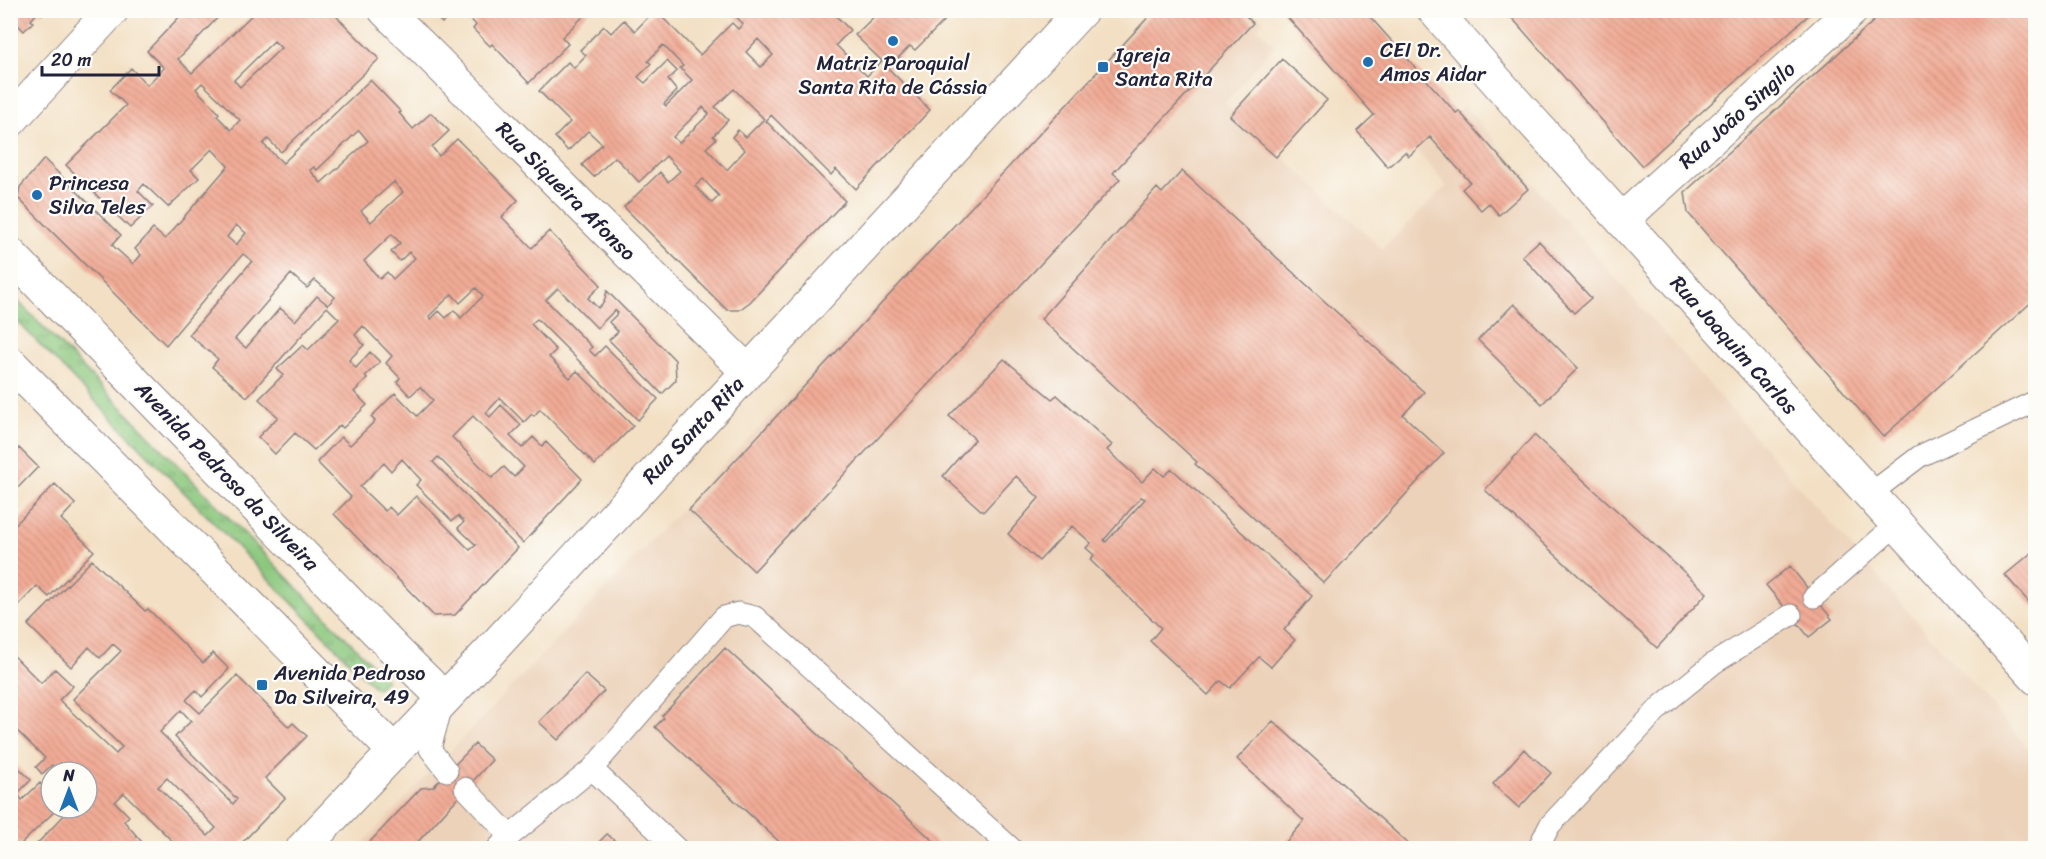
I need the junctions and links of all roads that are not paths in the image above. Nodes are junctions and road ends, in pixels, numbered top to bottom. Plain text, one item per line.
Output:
1 (112, 10) edge
2 (385, 10) edge
3 (1082, 10) edge
4 (1434, 10) edge
5 (1852, 10) edge
6 (10, 121) edge
7 (1622, 220) junction
8 (10, 254) edge
9 (10, 363) edge
10 (747, 371) junction
11 (2036, 401) edge
12 (1870, 494) junction
13 (1897, 524) junction
14 (1814, 597) dead end
15 (1791, 615) dead end
16 (2036, 678) edge
17 (444, 698) junction
18 (430, 749) junction
19 (394, 751) junction
20 (592, 769) junction
21 (447, 771) dead end
22 (465, 788) dead end
23 (504, 842) edge
24 (303, 849) edge
25 (676, 849) edge
26 (1011, 849) edge
27 (1538, 849) edge

1 - 6 main road
2 - 10 main road, Rua Siqueira Afonso
3 - 10 main road, Rua Santa Rita
4 - 7 main road, Rua Joaquim Carlos
5 - 7 main road, Rua João Singilo
7 - 12 main road, Rua Joaquim Carlos
8 - 17 main road, Avenida Pedroso da Silveira
9 - 19 main road
10 - 17 main road, Rua Santa Rita
11 - 12 lane
12 - 13 main road, Rua Joaquim Carlos
13 - 14 lane
13 - 16 main road, Rua Joaquim Carlos
15 - 27 lane
17 - 18 lane
17 - 19 main road, Rua Santa Rita
18 - 19 lane
18 - 21 lane
19 - 24 main road, Rua Santa Rita
20 - 23 lane
20 - 25 lane
20 - 26 lane
22 - 23 lane

